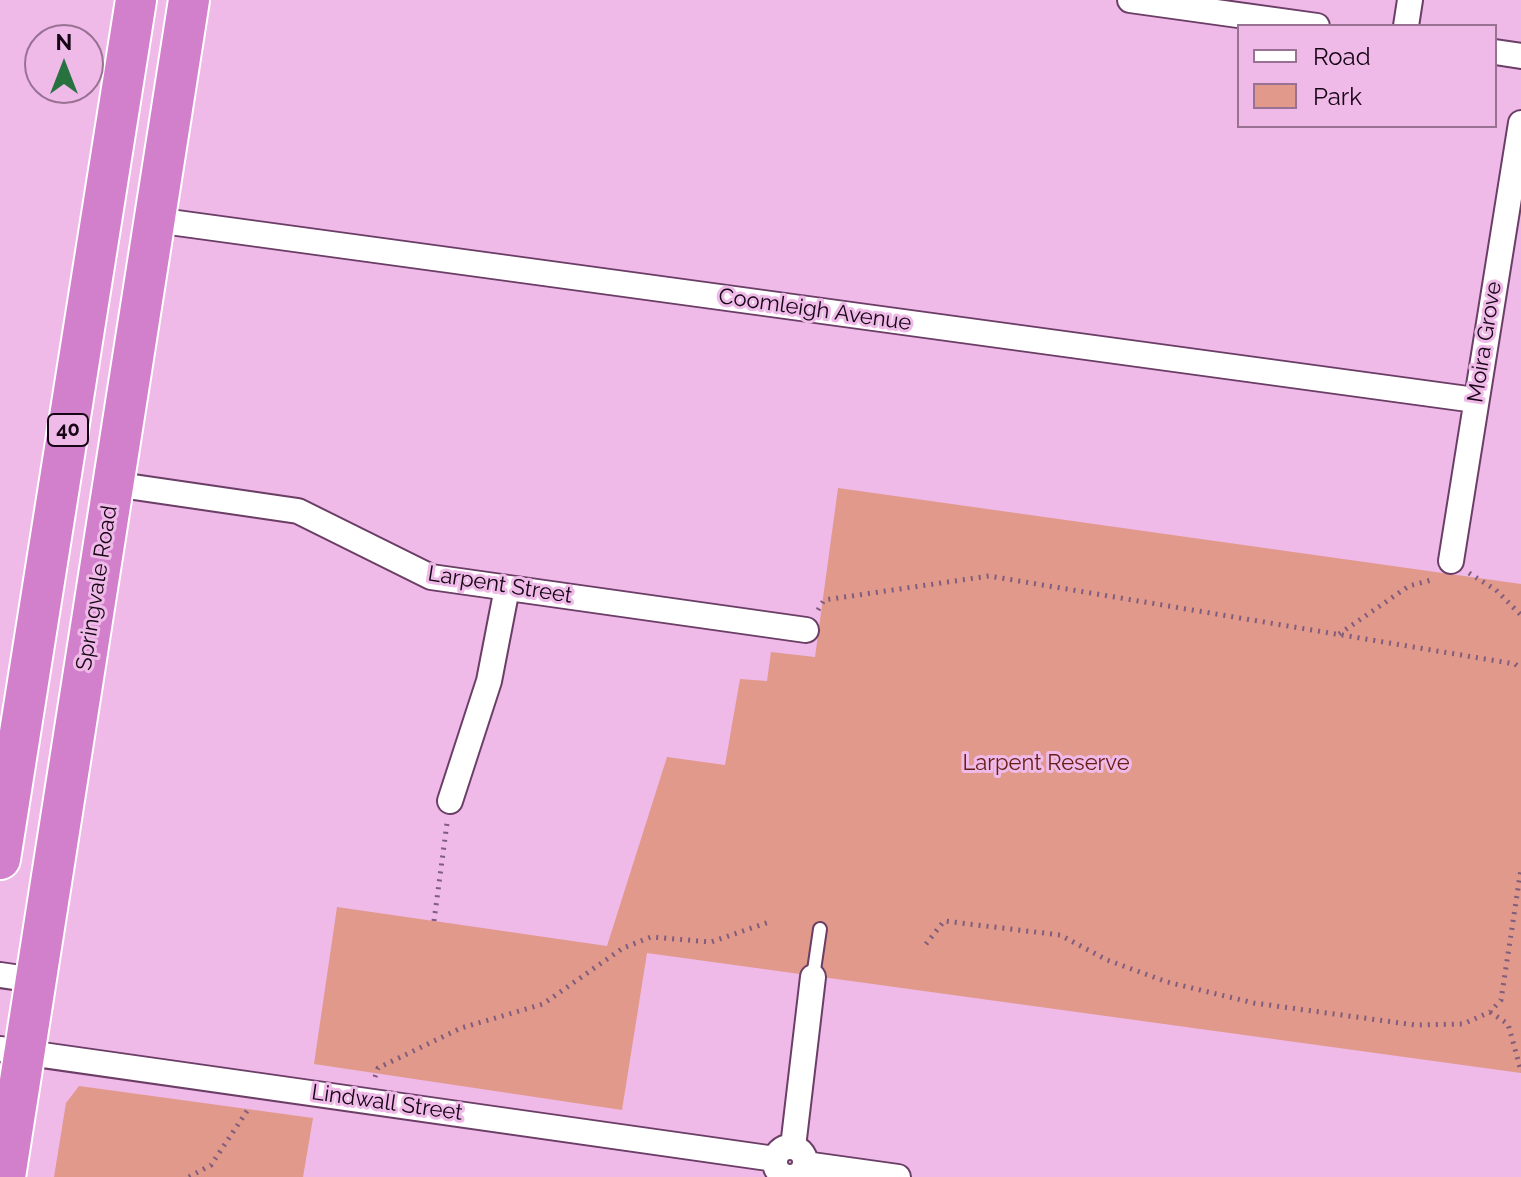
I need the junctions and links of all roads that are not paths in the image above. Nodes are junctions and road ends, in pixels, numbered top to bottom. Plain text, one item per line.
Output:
1 (136, 0) edge
2 (189, 0) edge
3 (1130, 0) edge
4 (1410, 0) edge
5 (1303, 24) edge
6 (1406, 24) edge
7 (1497, 52) edge
8 (1521, 56) edge
9 (1521, 123) edge
10 (155, 220) junction
11 (1475, 400) junction
12 (113, 484) junction
13 (1451, 561) road end
14 (507, 588) junction
15 (806, 630) road end
16 (450, 801) road end
17 (0, 859) edge
18 (820, 929) dead end
19 (17, 977) edge
20 (813, 977) joint
21 (12, 1051) edge
22 (789, 1165) edge
23 (5, 1177) edge
24 (898, 1177) edge

1 - 17 highway, 40
2 - 10 highway, Springvale Road / 40
3 - 5 street
4 - 6 street
7 - 8 street
9 - 11 street, Moira Grove
10 - 11 street, Coomleigh Avenue
10 - 12 highway, Springvale Road / 40
11 - 13 street, Moira Grove
12 - 14 street, Larpent Street
12 - 19 highway, Springvale Road / 40
14 - 15 street, Larpent Street
14 - 16 street
18 - 20 lane
19 - 21 highway, Springvale Road / 40
20 - 22 street
21 - 22 street, Lindwall Street
21 - 23 highway, Springvale Road / 40
22 - 24 street, Lindwall Street

